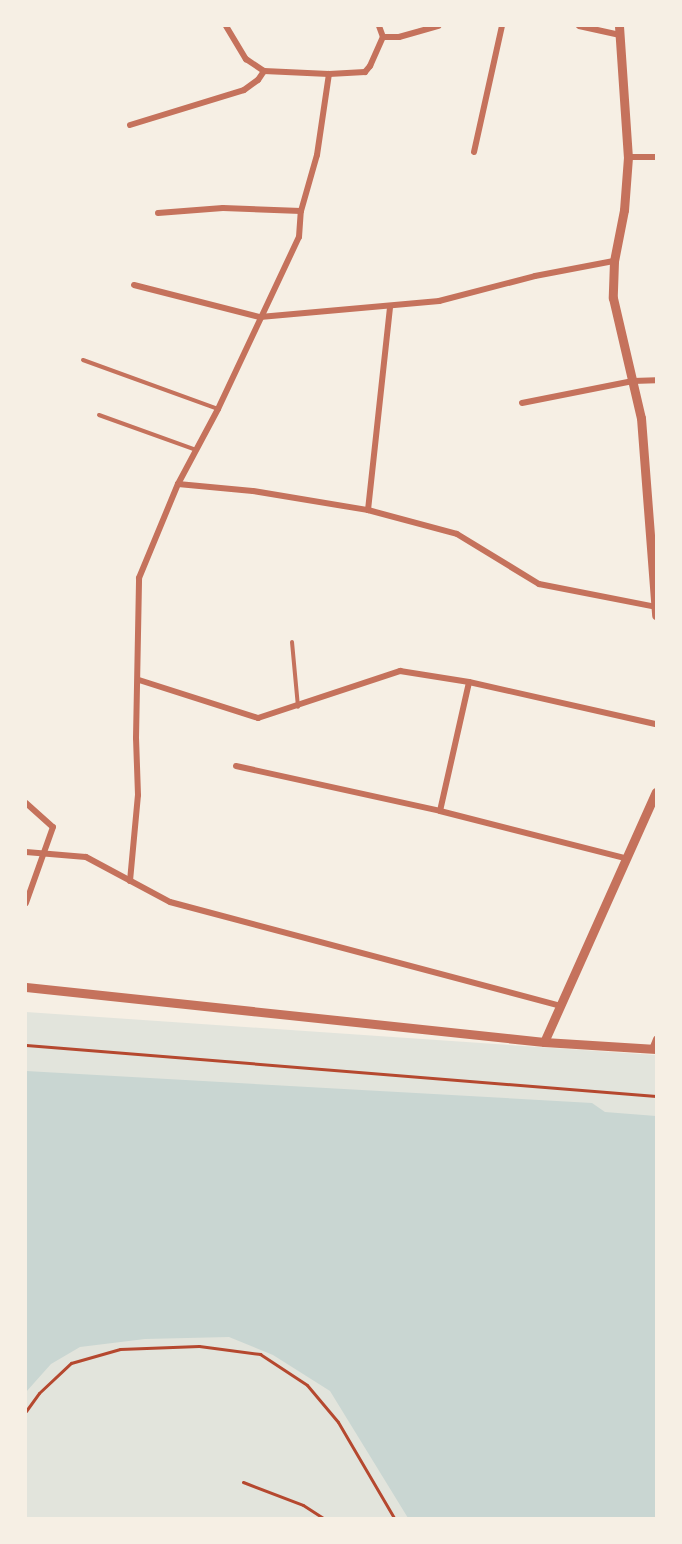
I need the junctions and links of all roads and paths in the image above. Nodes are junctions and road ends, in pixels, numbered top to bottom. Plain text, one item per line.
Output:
1 (226, 26) edge
2 (379, 26) edge
3 (438, 26) edge
4 (502, 26) edge
5 (579, 26) edge
6 (620, 30) edge
7 (383, 37) junction
8 (264, 71) junction
9 (329, 74) junction
10 (130, 125) dead end
11 (474, 153) dead end
12 (628, 157) junction
13 (657, 157) edge
14 (301, 212) junction
15 (158, 213) dead end
16 (614, 261) junction
17 (134, 285) dead end
18 (390, 308) junction
19 (260, 317) junction
20 (83, 360) dead end
21 (657, 380) edge
22 (633, 381) junction
23 (522, 403) dead end
24 (218, 409) junction
25 (99, 415) dead end
26 (196, 450) junction
27 (178, 484) junction
28 (368, 510) junction
29 (656, 607) edge
30 (657, 615) edge
31 (292, 642) dead end
32 (139, 680) junction
33 (469, 682) junction
34 (297, 706) junction
35 (657, 724) edge
36 (236, 766) dead end
37 (657, 792) edge
38 (26, 803) edge
39 (440, 811) junction
40 (26, 852) edge
41 (46, 852) junction
42 (625, 858) junction
43 (130, 881) junction
44 (26, 903) edge
45 (26, 987) edge
46 (560, 1006) junction
47 (657, 1039) edge
48 (544, 1042) junction
49 (26, 1045) edge
50 (654, 1049) edge
51 (657, 1095) edge
52 (26, 1411) edge
53 (243, 1482) dead end
54 (323, 1518) edge
55 (394, 1518) edge

1 - 8 street
2 - 7 street
3 - 7 street
4 - 11 street
5 - 6 street
6 - 12 street
7 - 9 street
8 - 9 street
8 - 10 street
9 - 14 street
12 - 13 street
12 - 16 street
14 - 15 street
14 - 19 street
16 - 18 street
16 - 22 street
17 - 19 street
18 - 19 street
18 - 28 street
19 - 24 street
20 - 24 lane
21 - 22 street
22 - 23 street
22 - 29 street
24 - 26 street
25 - 26 lane
26 - 27 street
27 - 28 street
27 - 32 street
28 - 29 street
29 - 30 street
31 - 34 lane
32 - 34 street
32 - 43 street
33 - 34 street
33 - 35 street
33 - 39 street
36 - 39 street
37 - 42 street
38 - 41 street
39 - 42 street
40 - 41 street
41 - 43 street
41 - 44 street
42 - 46 street
43 - 46 street
45 - 48 street
46 - 48 street
47 - 50 street
48 - 50 street
49 - 51 path
52 - 55 path
53 - 54 path

